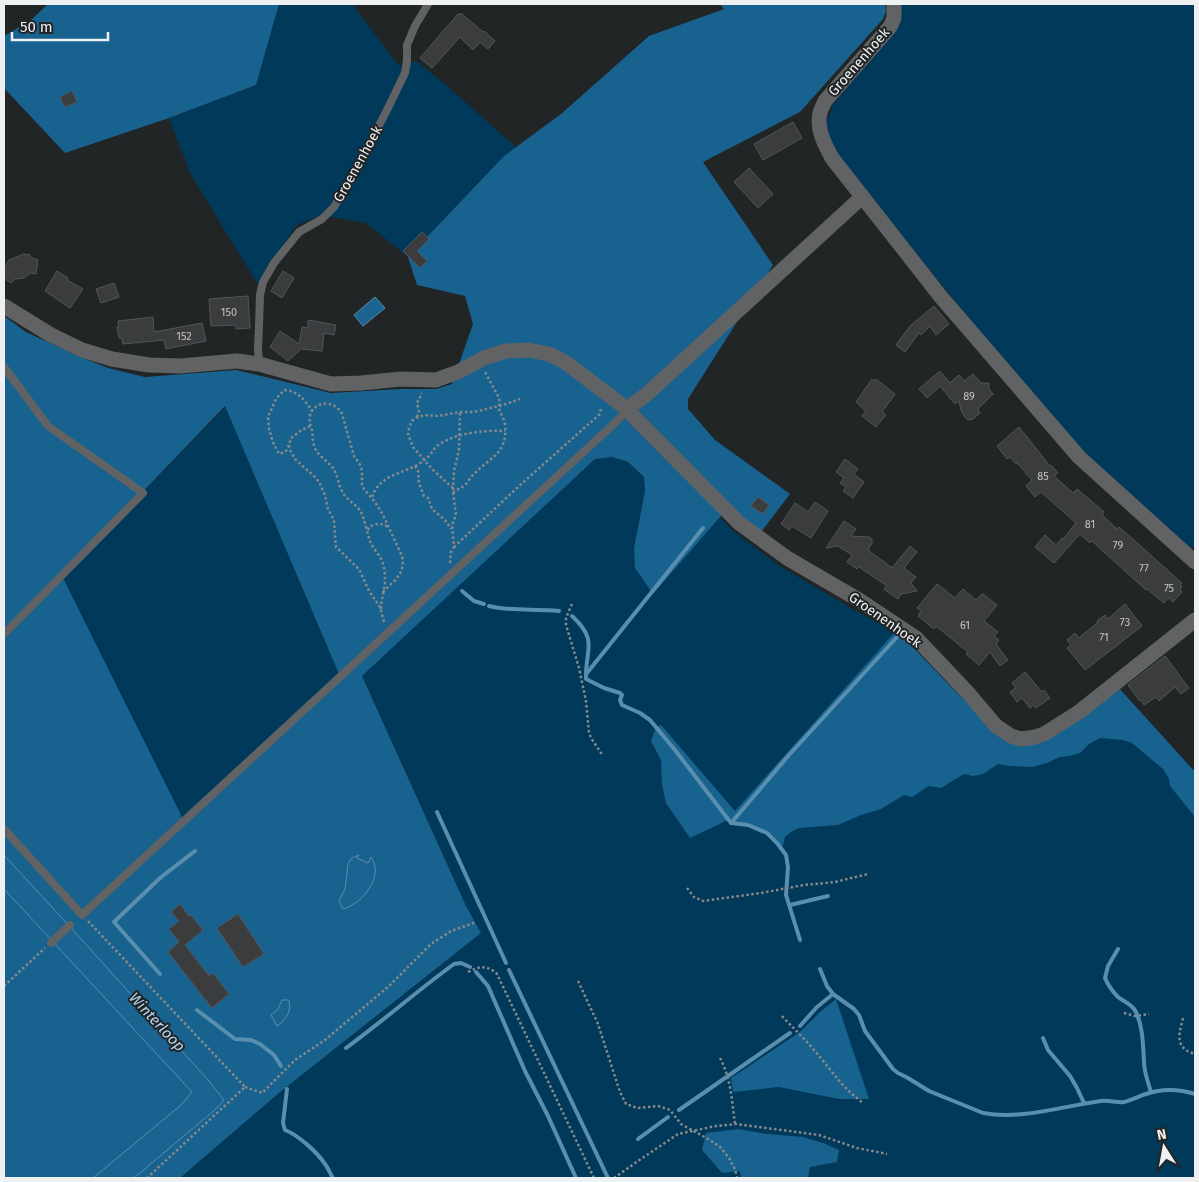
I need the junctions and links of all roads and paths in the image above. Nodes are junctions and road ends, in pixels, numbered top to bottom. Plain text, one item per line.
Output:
1 (428, 4) edge
2 (894, 4) edge
3 (862, 197) junction
4 (4, 306) edge
5 (260, 364) junction
6 (4, 367) edge
7 (478, 375) dead end
8 (422, 392) dead end
9 (520, 399) dead end
10 (598, 403) dead end
11 (499, 406) junction
12 (627, 409) junction
13 (312, 411) junction
14 (460, 412) junction
15 (417, 417) junction
16 (310, 426) junction
17 (505, 431) junction
18 (459, 436) junction
19 (288, 445) junction
20 (424, 460) junction
21 (415, 466) junction
22 (453, 488) junction
23 (453, 493) junction
24 (372, 497) junction
25 (388, 527) junction
26 (452, 530) junction
27 (367, 532) junction
28 (454, 547) junction
29 (1195, 562) edge
30 (452, 574) junction
31 (383, 592) junction
32 (572, 604) dead end
33 (381, 609) junction
34 (1195, 620) edge
35 (4, 634) edge
36 (384, 636) junction
37 (603, 756) dead end
38 (4, 829) edge
39 (868, 874) dead end
40 (687, 888) dead end
41 (82, 915) junction
42 (474, 923) dead end
43 (70, 925) dead end
44 (52, 943) joint
45 (468, 972) dead end
46 (578, 981) dead end
47 (4, 986) edge
48 (1124, 1013) dead end
49 (1149, 1014) dead end
50 (782, 1016) dead end
51 (1183, 1018) dead end
52 (1195, 1054) edge
53 (720, 1058) dead end
54 (245, 1088) junction
55 (862, 1102) dead end
56 (735, 1124) junction
57 (693, 1130) junction
58 (886, 1154) dead end
59 (147, 1178) edge
60 (594, 1178) edge
61 (614, 1178) edge
62 (737, 1178) edge

1 - 5 lane, Groenenhoek
2 - 3 street, Groenenhoek
3 - 12 street
3 - 29 street, Groenenhoek
4 - 5 street, Groenenhoek
5 - 12 street, Groenenhoek
6 - 35 lane
7 - 11 path
8 - 15 path
9 - 11 path
10 - 28 path
11 - 14 path
11 - 17 path
12 - 30 lane
12 - 34 street, Groenenhoek
13 - 16 path
13 - 19 path
13 - 24 path
14 - 15 path
14 - 18 path
15 - 20 path
16 - 19 path
16 - 27 path
17 - 18 path
17 - 23 path
18 - 20 path
18 - 22 path
19 - 33 path
20 - 21 path
20 - 22 path
21 - 24 path
21 - 26 path
22 - 23 path
23 - 26 path
24 - 25 path
25 - 27 path
25 - 31 path
26 - 28 path
27 - 31 path
28 - 30 path
30 - 36 lane
31 - 33 path
32 - 37 path
33 - 36 path
36 - 41 lane
38 - 41 lane
39 - 40 path
41 - 54 path
42 - 54 path
43 - 44 lane
44 - 47 path
45 - 60 path
46 - 57 path
48 - 49 path
50 - 55 path
51 - 52 path
53 - 56 path
54 - 59 path
56 - 57 path
56 - 58 path
57 - 61 path
57 - 62 path

